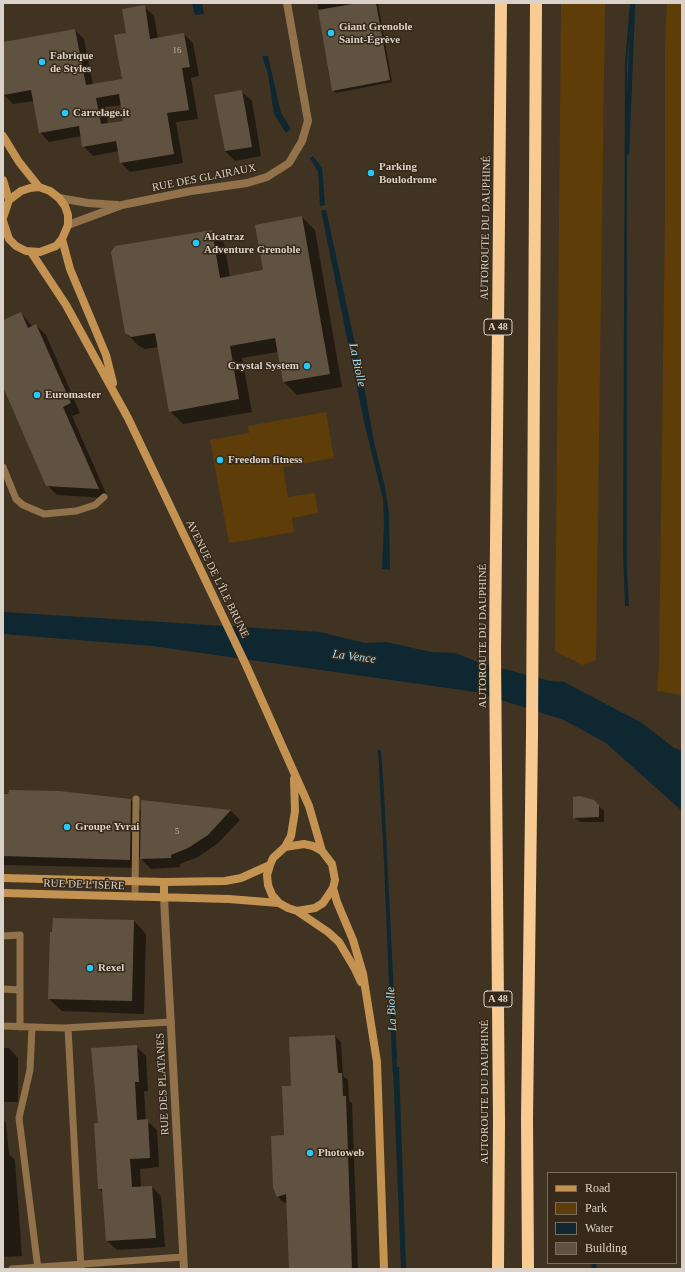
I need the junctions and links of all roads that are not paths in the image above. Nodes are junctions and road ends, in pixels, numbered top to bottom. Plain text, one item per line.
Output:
1 (287, 3) edge
2 (501, 3) edge
3 (536, 3) edge
4 (3, 136) edge
5 (3, 180) edge
6 (39, 187) junction
7 (59, 198) junction
8 (6, 203) edge
9 (122, 205) junction
10 (3, 219) edge
11 (68, 225) junction
12 (4, 232) edge
13 (62, 239) junction
14 (31, 252) junction
15 (117, 395) junction
16 (3, 467) edge
17 (104, 497) dead end
18 (294, 774) junction
19 (136, 800) dead end
20 (285, 847) junction
21 (322, 851) junction
22 (270, 865) junction
23 (3, 878) edge
24 (135, 881) junction
25 (164, 882) junction
26 (333, 888) junction
27 (3, 893) edge
28 (135, 897) junction
29 (164, 898) junction
30 (279, 903) junction
31 (297, 911) junction
32 (3, 936) edge
33 (3, 989) edge
34 (20, 990) junction
35 (367, 997) junction
36 (171, 1022) junction
37 (3, 1026) edge
38 (20, 1027) junction
39 (32, 1027) junction
40 (68, 1028) junction
41 (183, 1257) junction
42 (81, 1267) edge
43 (38, 1268) edge
44 (12, 1269) edge
45 (184, 1269) edge
46 (384, 1269) edge
47 (498, 1269) edge
48 (528, 1269) edge

1 - 9 street, RUE DES GLAIRAUX
2 - 47 highway, AUTOROUTE DU DAUPHINÉ / A 48
3 - 48 highway
4 - 6 street
5 - 8 street
6 - 7 street
6 - 8 street
7 - 9 street, RUE DES GLAIRAUX
7 - 11 street
8 - 10 street
9 - 11 street, RUE DES GLAIRAUX
10 - 12 street
11 - 13 street
12 - 14 street
13 - 14 street
13 - 15 street, AVENUE DE L'ÎLE BRUNE
14 - 15 street, AVENUE DE L'ÎLE BRUNE
15 - 18 street, AVENUE DE L'ÎLE BRUNE
16 - 17 lane
18 - 20 street, AVENUE DE L'ÎLE BRUNE
18 - 21 street, AVENUE DE L'ÎLE BRUNE
19 - 24 lane
20 - 21 street
20 - 22 street
21 - 26 street
22 - 25 street, RUE DE L'ISÈRE
22 - 30 street
23 - 24 street, RUE DE L'ISÈRE
24 - 25 street, RUE DE L'ISÈRE
24 - 28 lane
25 - 29 street
26 - 31 street
26 - 35 street
27 - 28 street, RUE DE L'ISÈRE
28 - 29 street, RUE DE L'ISÈRE
29 - 30 street, RUE DE L'ISÈRE
29 - 36 street, RUE DES PLATANES
30 - 31 street
31 - 35 street
32 - 34 lane
33 - 34 lane
34 - 38 lane
35 - 46 street
36 - 40 lane
36 - 41 street, RUE DES PLATANES
37 - 38 lane
38 - 39 lane
39 - 40 lane
39 - 43 lane
40 - 42 lane
41 - 42 lane
41 - 45 street, RUE DES PLATANES
42 - 43 lane
43 - 44 lane

